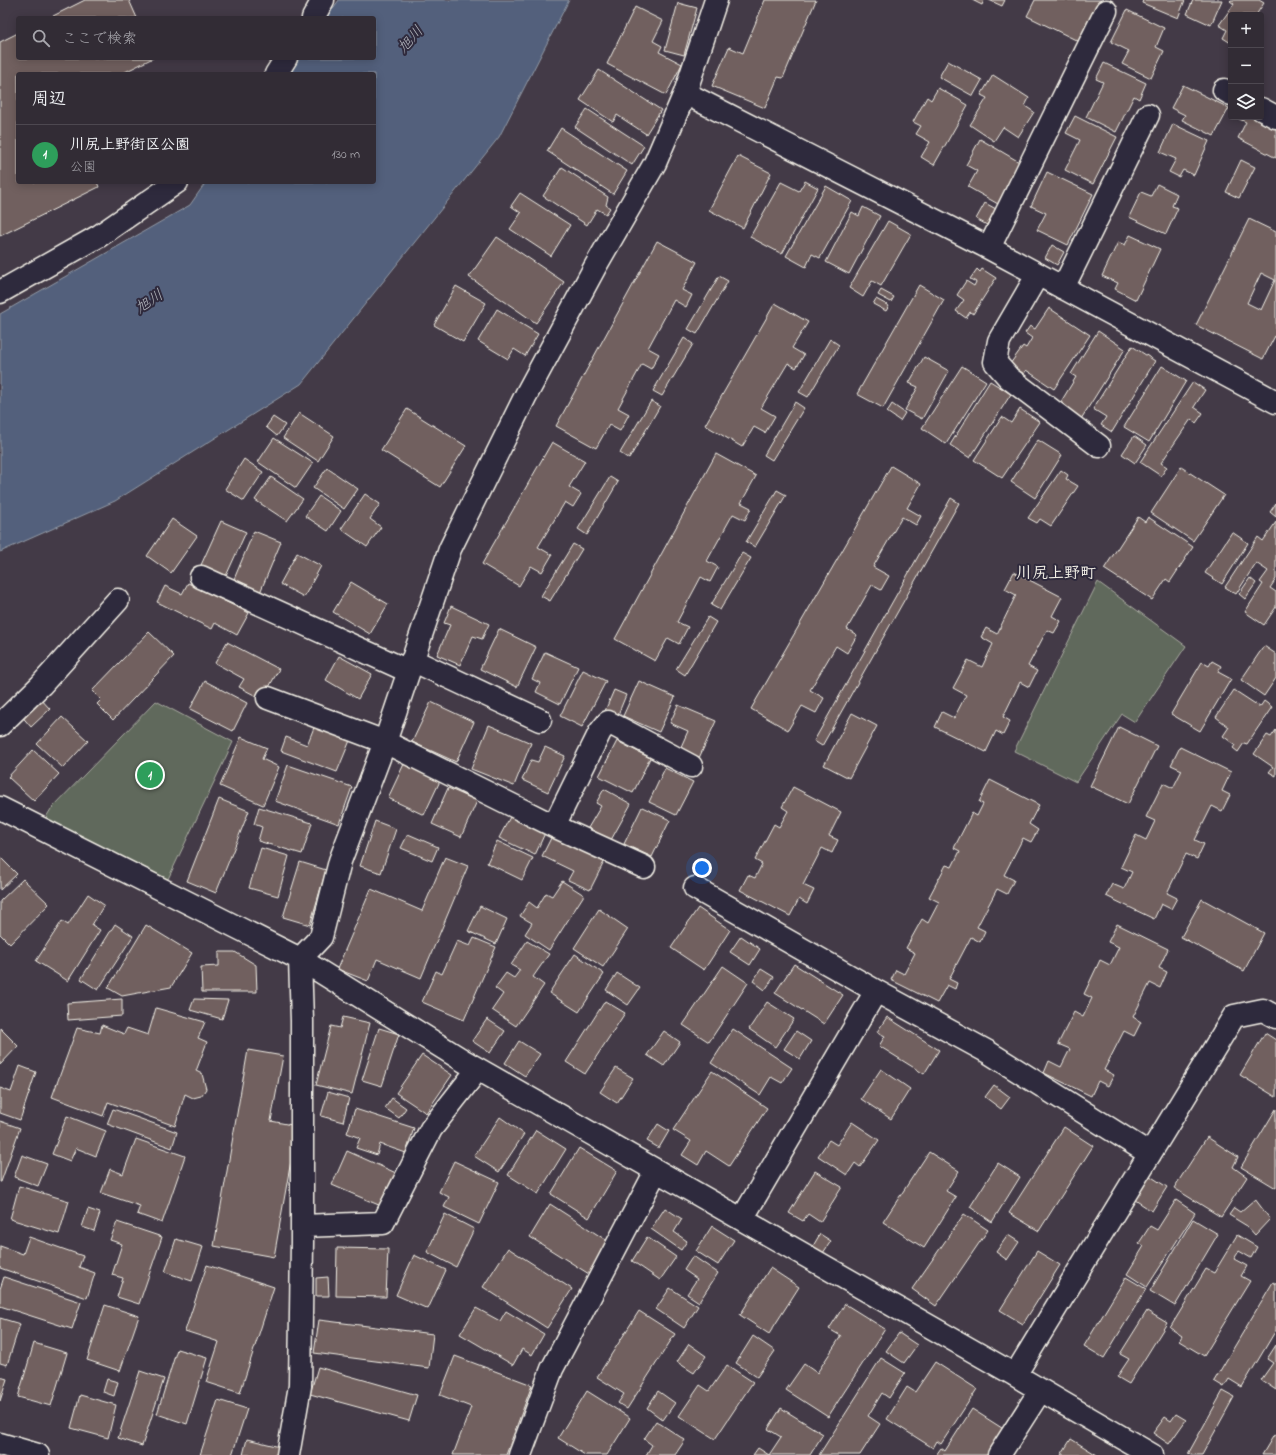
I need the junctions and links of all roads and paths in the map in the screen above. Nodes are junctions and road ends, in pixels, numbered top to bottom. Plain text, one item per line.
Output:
1 (323, 0) edge
2 (716, 0) edge
3 (1106, 11) dead end
4 (314, 16) edge
5 (285, 60) edge
6 (277, 72) edge
7 (685, 93) junction
8 (1264, 111) edge
9 (1148, 115) dead end
10 (1276, 117) edge
11 (174, 184) edge
12 (989, 248) junction
13 (1038, 274) junction
14 (1063, 288) junction
15 (0, 292) edge
16 (1276, 402) edge
17 (1099, 446) dead end
18 (202, 577) dead end
19 (118, 600) dead end
20 (410, 665) junction
21 (268, 698) dead end
22 (540, 720) dead end
23 (0, 725) edge
24 (385, 742) junction
25 (691, 766) dead end
26 (0, 808) edge
27 (554, 826) junction
28 (644, 867) dead end
29 (695, 888) dead end
30 (300, 959) junction
31 (876, 991) junction
32 (1276, 1017) edge
33 (478, 1069) junction
34 (1150, 1154) junction
35 (656, 1171) junction
36 (742, 1220) junction
37 (302, 1226) junction
38 (1015, 1375) junction
39 (1040, 1391) junction
40 (0, 1444) edge
41 (38, 1455) edge
42 (288, 1455) edge
43 (520, 1455) edge
44 (1000, 1455) edge
45 (1152, 1455) edge

1 - 4 street
2 - 7 street
3 - 12 street
5 - 6 street
7 - 12 street
7 - 20 street
8 - 10 street
9 - 14 street
11 - 15 street
12 - 13 street
13 - 14 street
13 - 17 street
14 - 16 street
18 - 20 street
19 - 23 street
20 - 22 street
20 - 24 street
21 - 24 street
24 - 27 street
24 - 30 street
25 - 27 street
26 - 30 street
27 - 28 street
29 - 31 street
30 - 33 street
30 - 37 street
31 - 34 street
31 - 36 street
32 - 34 street
33 - 35 street
33 - 37 street
34 - 38 street
35 - 36 street
35 - 43 street
36 - 38 street
37 - 42 street
38 - 39 street
39 - 44 street
39 - 45 street
40 - 41 street

